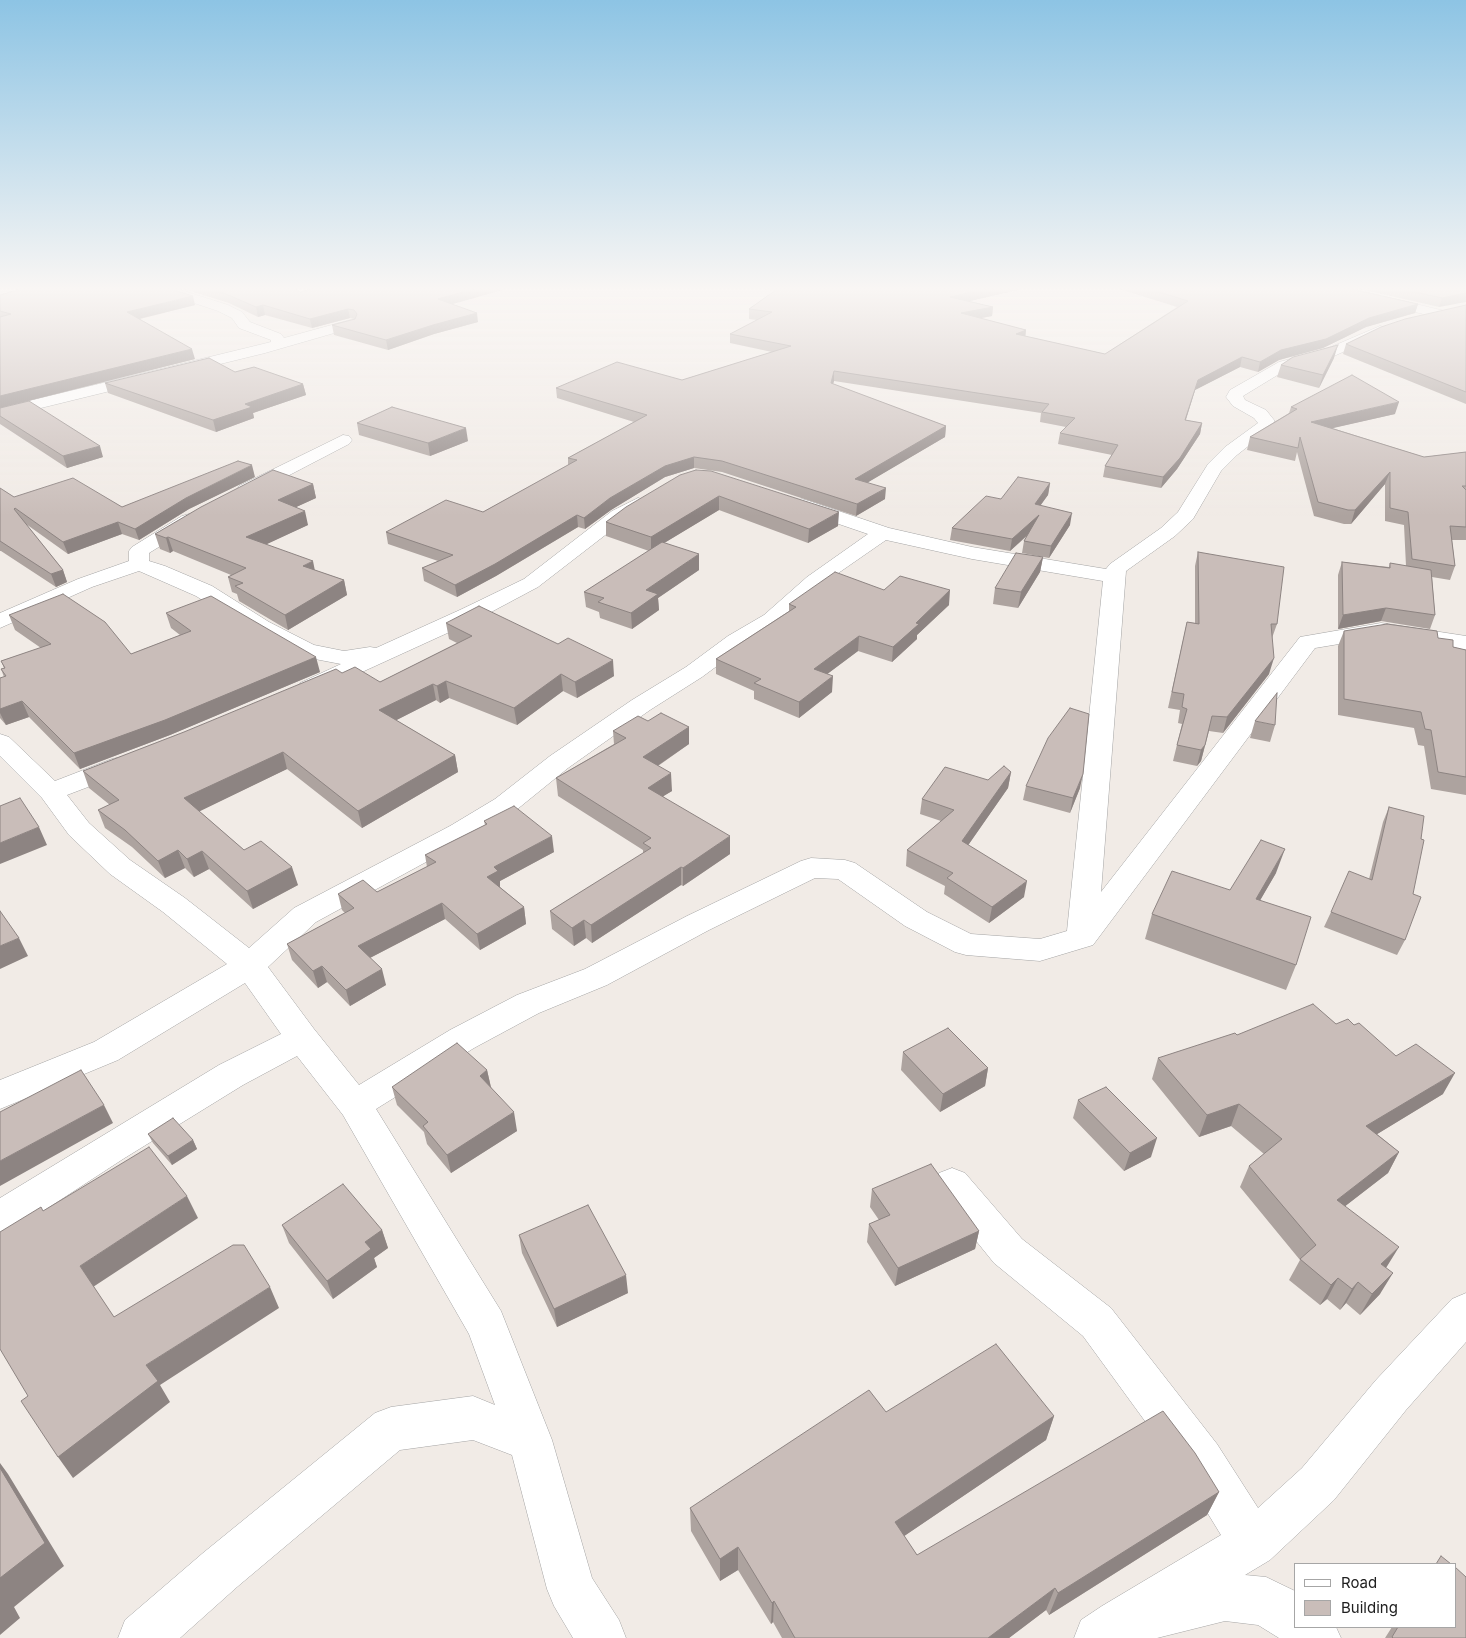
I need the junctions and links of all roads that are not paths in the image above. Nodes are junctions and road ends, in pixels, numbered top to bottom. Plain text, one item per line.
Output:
1 (200, 363) edge
2 (1290, 363) edge
3 (0, 413) edge
4 (343, 440) dead end
5 (657, 492) edge
6 (231, 498) edge
7 (782, 499) edge
8 (206, 511) edge
9 (883, 533) junction
10 (139, 564) junction
11 (1114, 577) junction
12 (0, 620) edge
13 (1466, 643) edge
14 (382, 653) junction
15 (286, 697) edge
16 (0, 742) edge
17 (143, 756) edge
18 (51, 792) junction
19 (1082, 937) junction
20 (250, 965) junction
21 (302, 1038) junction
22 (0, 1094) edge
23 (355, 1105) junction
24 (952, 1184) dead end
25 (0, 1218) edge
26 (1466, 1312) edge
27 (530, 1440) junction
28 (1253, 1543) junction
29 (1294, 1619) edge
30 (1305, 1628) edge
31 (1109, 1631) edge
32 (143, 1638) edge
33 (601, 1638) edge
34 (1316, 1638) edge

1 - 3 street
2 - 11 street
4 - 6 street
5 - 14 street
7 - 9 street
8 - 10 street
9 - 11 street
9 - 20 street
10 - 12 street
10 - 14 street
11 - 19 street
13 - 19 street
14 - 15 street
16 - 18 street
17 - 18 street
18 - 20 street
19 - 23 street
20 - 21 street
20 - 22 street
21 - 23 street
21 - 25 street
23 - 27 street
24 - 28 street
26 - 28 street
27 - 32 street
27 - 33 street
28 - 31 street
29 - 31 street
30 - 34 street

